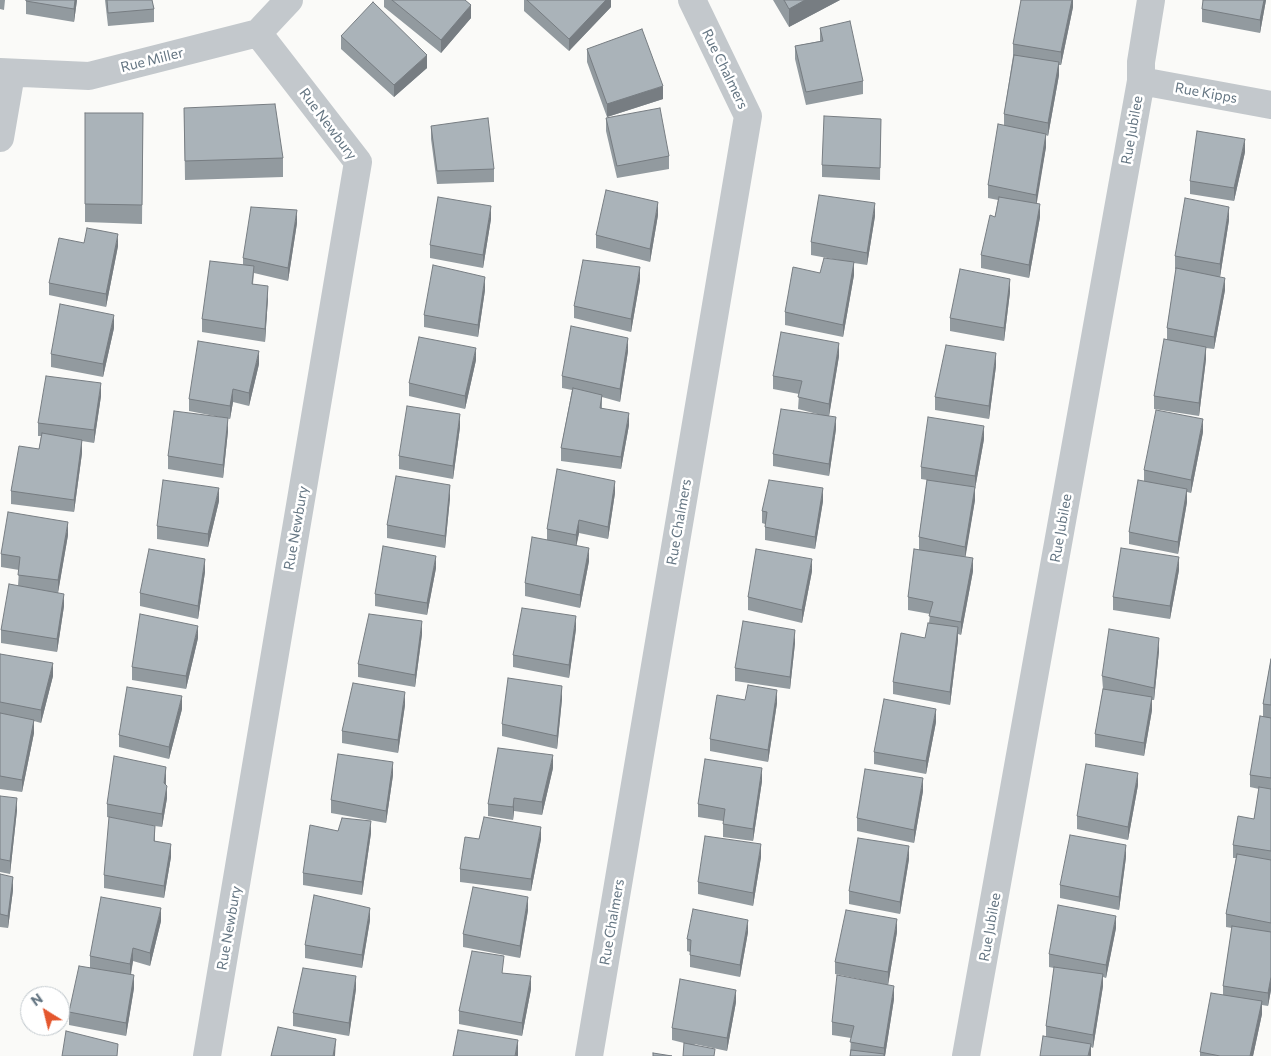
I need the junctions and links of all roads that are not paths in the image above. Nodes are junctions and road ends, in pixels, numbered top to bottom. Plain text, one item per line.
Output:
1 (288, 0) edge
2 (692, 0) edge
3 (1151, 0) edge
4 (258, 33) junction
5 (6, 73) edge
6 (1141, 80) junction
7 (1271, 104) edge
8 (0, 138) edge
9 (207, 1056) edge
10 (589, 1056) edge
11 (966, 1056) edge

1 - 4 street
2 - 10 street, Rue Chalmers
3 - 6 street, Rue Jubilee
4 - 5 street, Rue Miller
4 - 9 street, Rue Newbury
5 - 8 street
6 - 7 street, Rue Kipps
6 - 11 street, Rue Jubilee

